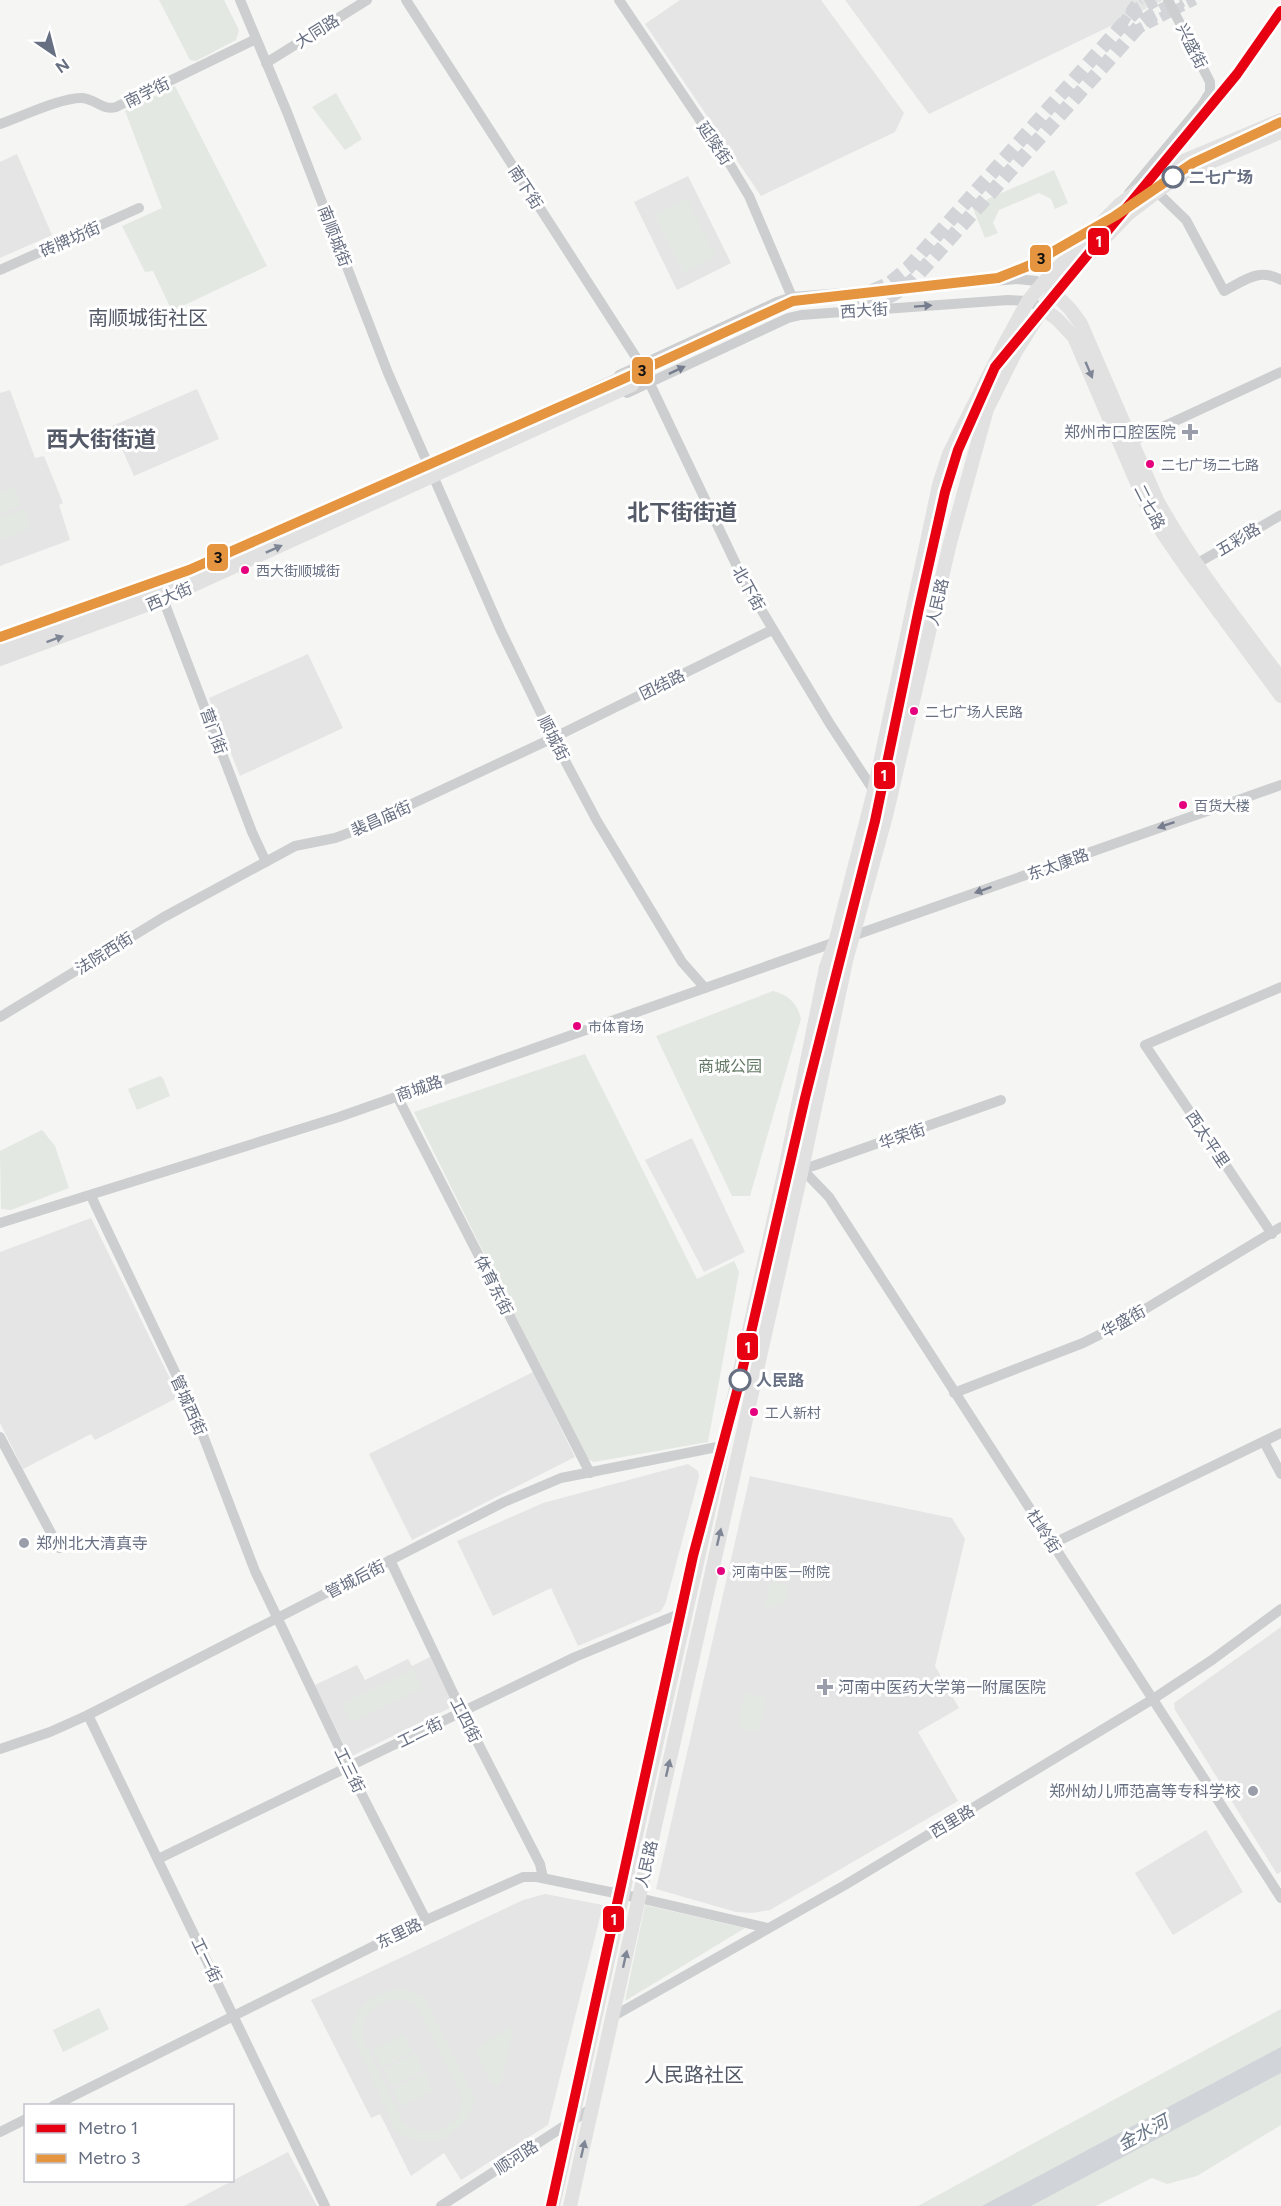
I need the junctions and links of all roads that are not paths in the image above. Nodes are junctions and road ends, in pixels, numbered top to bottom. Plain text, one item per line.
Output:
1 (240, 0) edge
2 (367, 0) edge
3 (406, 0) edge
4 (619, 0) edge
5 (1168, 0) edge
6 (256, 39) junction
7 (266, 63) junction
8 (1281, 120) edge
9 (0, 124) edge
10 (1281, 132) edge
11 (1156, 191) junction
12 (1120, 204) junction
13 (139, 208) dead end
14 (0, 270) edge
15 (1281, 280) edge
16 (1048, 288) junction
17 (792, 297) junction
18 (1028, 301) junction
19 (1042, 308) junction
20 (1281, 372) edge
21 (645, 374) junction
22 (630, 380) dead end
23 (1132, 441) junction
24 (430, 473) junction
25 (1281, 515) edge
26 (1196, 564) junction
27 (163, 599) junction
28 (772, 630) junction
29 (0, 646) edge
30 (0, 659) edge
31 (1281, 680) edge
32 (1281, 696) edge
33 (553, 738) junction
34 (1281, 785) edge
35 (874, 791) junction
36 (266, 862) junction
37 (209, 893) joint
38 (854, 936) junction
39 (835, 943) junction
40 (1281, 987) edge
41 (705, 988) junction
42 (0, 1017) edge
43 (398, 1096) junction
44 (1001, 1100) dead end
45 (786, 1165) junction
46 (802, 1169) junction
47 (92, 1196) junction
48 (0, 1223) edge
49 (1277, 1230) edge
50 (954, 1393) junction
51 (1281, 1433) edge
52 (0, 1437) edge
53 (1264, 1442) junction
54 (722, 1446) junction
55 (590, 1473) junction
56 (1281, 1474) edge
57 (1052, 1544) junction
58 (59, 1548) dead end
59 (390, 1560) junction
60 (1281, 1609) edge
61 (686, 1611) junction
62 (278, 1618) junction
63 (1153, 1699) junction
64 (462, 1712) junction
65 (88, 1715) junction
66 (0, 1749) edge
67 (349, 1767) junction
68 (158, 1859) junction
69 (543, 1878) junction
70 (1276, 1880) edge
71 (622, 1894) junction
72 (639, 1898) junction
73 (1281, 1898) edge
74 (426, 1920) junction
75 (768, 1928) junction
76 (234, 2016) junction
77 (612, 2017) junction
78 (57, 2104) edge
79 (592, 2108) junction
80 (24, 2120) edge
81 (572, 2121) junction
82 (0, 2132) edge
83 (325, 2206) edge
84 (441, 2206) edge
85 (553, 2206) edge
86 (570, 2206) edge

1 - 6 street, 南顺城街
2 - 7 street, 大同路
3 - 21 street, 南下街
4 - 17 street, 延陵街
5 - 12 street, 兴盛街
6 - 7 street, 南顺城街
6 - 9 street, 南学街
7 - 24 street, 南顺城街
8 - 12 main road
10 - 11 main road
11 - 15 street
11 - 16 main road
12 - 16 main road
13 - 14 street, 砖牌坊街
16 - 17 street, 西大街
16 - 18 main road, 人民路
16 - 19 main road, 人民路
16 - 23 main road, 二七路
17 - 21 street, 西大街
18 - 19 street, 西大街
21 -> 18 street, 西大街
18 - 35 main road, 人民路
19 -> 32 main road, 二七路
19 - 38 main road, 人民路
20 - 23 street
21 - 24 street, 西大街
21 - 24 street, 西大街
21 - 28 street, 北下街
22 - 24 main road, 西大街
23 - 26 main road, 二七路
27 -> 24 main road, 西大街
24 - 29 main road, 西大街
24 - 33 street, 顺城街
25 - 26 street, 五彩路
26 - 31 main road, 二七路
30 -> 27 main road, 西大街
27 - 36 street, 营门街
28 - 33 street, 团结路
28 - 35 street, 北下街
33 - 36 street, 裴昌庙街
33 - 41 street, 顺城街
34 -> 38 street, 东太康路
35 - 39 main road, 人民路
36 - 37 street, 裴昌庙街
37 - 42 street, 法院西街
38 - 39 street, 东太康路
38 - 46 main road, 人民路
39 - 41 street, 商城路
39 - 45 main road, 人民路
40 - 49 street, 西太平里
41 - 43 street, 商城路
43 - 47 street, 商城路
43 - 55 street, 体育东街
44 - 46 street, 华荣街
45 - 46 street
45 - 54 main road, 人民路
46 - 50 street, 杜岭街
72 -> 46 main road, 人民路
47 - 48 street, 商城路
47 - 62 street, 管城西街
49 - 50 street, 华盛街
50 - 57 street, 杜岭街
51 - 53 street
52 - 58 street
53 - 56 street
53 - 57 street
54 - 55 street, 管城后街
54 - 61 main road, 人民路
55 - 59 street, 管城后街
57 - 63 street, 杜岭街
59 - 62 street, 管城后街
59 - 64 street, 工四街
60 - 63 street, 西里路
61 - 64 street, 工二街
61 - 71 main road, 人民路
62 - 65 street, 管城后街
62 - 67 street, 工三街
63 - 70 street, 杜岭街
63 - 75 street, 西里路
64 - 67 street, 工二街
64 - 69 street, 工四街
65 - 66 street, 管城后街
65 - 68 street, 工一街
67 - 68 street, 工二街
67 - 74 street, 工三街
68 - 76 street, 工一街
69 - 71 street, 东里路
69 - 74 street, 东里路
70 - 73 street, 杜岭街
71 - 72 street, 东里路
71 - 81 main road, 人民路
72 - 75 street, 东里路
77 -> 72 main road, 人民路
74 - 76 street, 东里路
75 - 77 street, 西里路
76 - 78 street, 东里路
76 - 83 street, 工一街
77 - 79 main road, 人民路
79 - 81 street, 顺河路
86 -> 79 main road, 人民路
80 - 82 street
81 - 84 street, 顺河路
81 - 85 main road, 人民路

